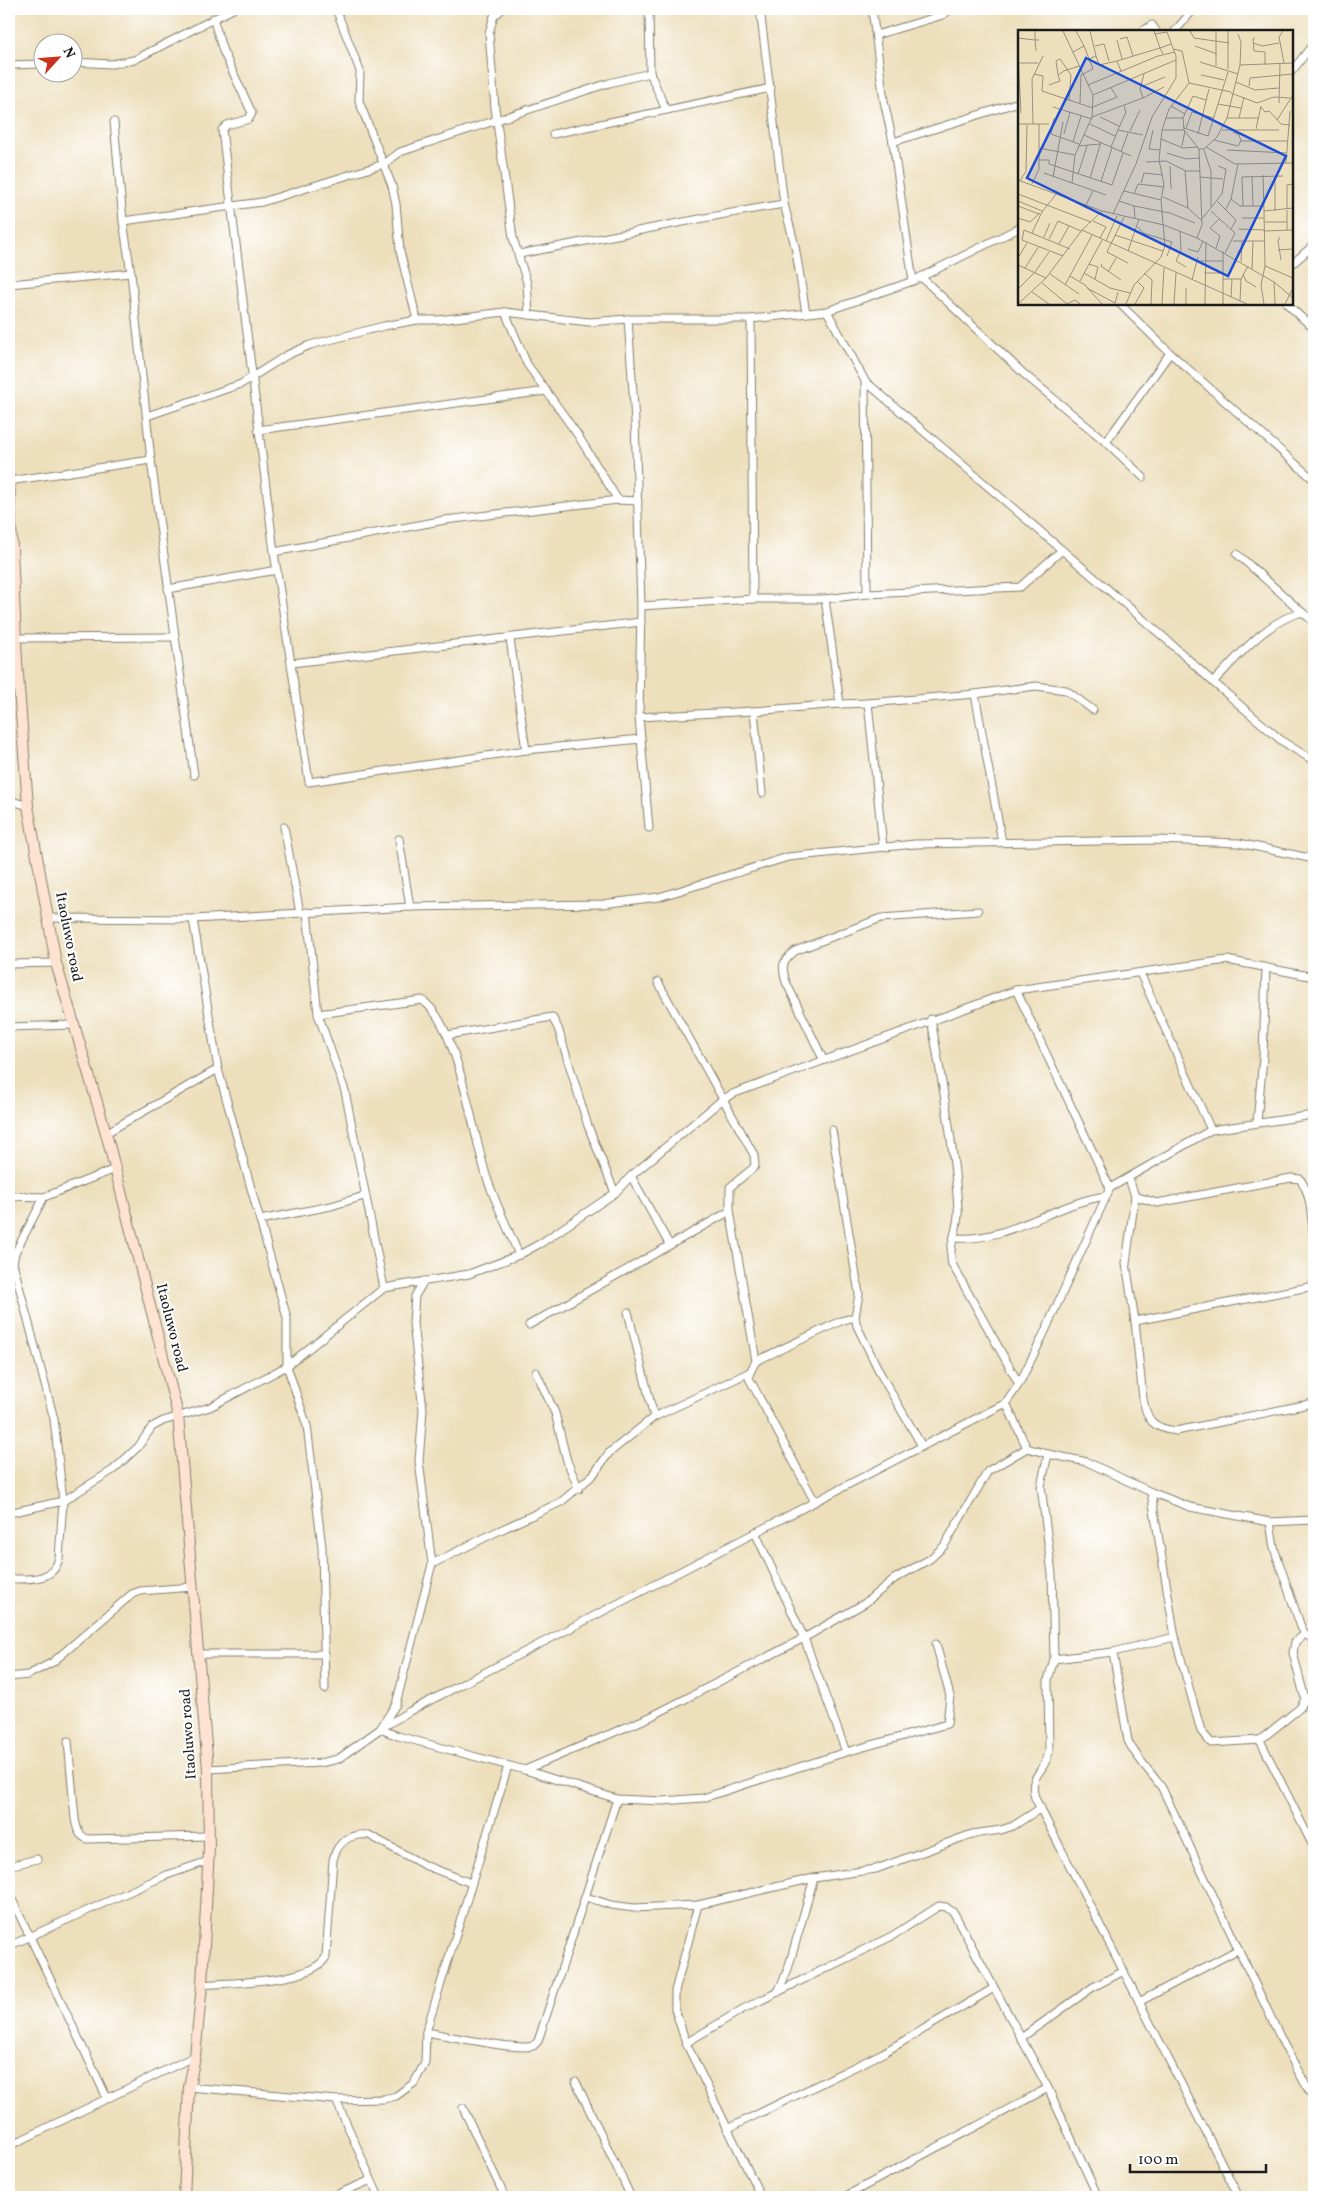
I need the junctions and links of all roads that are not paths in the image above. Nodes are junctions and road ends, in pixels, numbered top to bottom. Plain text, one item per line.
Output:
1 (233, 9) edge
2 (336, 9) edge
3 (502, 9) edge
4 (649, 9) edge
5 (760, 9) edge
6 (872, 9) edge
7 (951, 9) edge
8 (1194, 9) edge
9 (213, 18) junction
10 (1144, 30) edge
11 (1155, 30) edge
12 (1176, 30) edge
13 (876, 35) junction
14 (1314, 44) edge
15 (82, 62) edge
16 (32, 64) edge
17 (9, 65) edge
18 (1293, 69) edge
19 (650, 74) junction
20 (771, 88) junction
21 (1018, 102) edge
22 (666, 110) junction
23 (498, 121) junction
24 (114, 122) dead end
25 (553, 134) dead end
26 (892, 142) junction
27 (384, 164) junction
28 (784, 204) junction
29 (231, 205) junction
30 (123, 221) junction
31 (1018, 228) edge
32 (1314, 245) edge
33 (519, 254) junction
34 (1293, 263) edge
35 (131, 273) junction
36 (921, 277) junction
37 (913, 281) junction
38 (9, 284) edge
39 (1121, 305) edge
40 (1288, 305) edge
41 (827, 311) junction
42 (504, 312) junction
43 (806, 313) junction
44 (529, 315) junction
45 (628, 319) junction
46 (751, 319) junction
47 (417, 320) junction
48 (1314, 329) edge
49 (1170, 353) junction
50 (251, 378) junction
51 (865, 381) junction
52 (546, 392) junction
53 (147, 416) junction
54 (258, 430) junction
55 (1106, 442) junction
56 (151, 460) junction
57 (1143, 477) dead end
58 (9, 479) edge
59 (1314, 480) edge
60 (618, 500) junction
61 (638, 501) junction
62 (1062, 550) junction
63 (274, 552) junction
64 (1237, 554) dead end
65 (277, 570) junction
66 (168, 590) junction
67 (867, 594) junction
68 (825, 598) junction
69 (753, 599) junction
70 (641, 606) junction
71 (1302, 612) junction
72 (641, 622) junction
73 (1314, 622) edge
74 (174, 637) junction
75 (16, 638) junction
76 (510, 639) junction
77 (13, 662) edge
78 (292, 663) junction
79 (1213, 682) junction
80 (975, 694) junction
81 (868, 703) junction
82 (840, 704) junction
83 (1093, 710) dead end
84 (754, 711) junction
85 (639, 717) junction
86 (641, 738) junction
87 (526, 750) junction
88 (1314, 761) edge
89 (194, 775) dead end
90 (762, 793) dead end
91 (9, 800) edge
92 (28, 806) junction
93 (284, 827) dead end
94 (649, 828) dead end
95 (399, 839) dead end
96 (1002, 842) junction
97 (883, 847) junction
98 (1314, 859) edge
99 (410, 907) junction
100 (978, 911) dead end
101 (303, 912) junction
102 (48, 918) junction
103 (193, 919) junction
104 (1314, 958) edge
105 (56, 963) junction
106 (9, 964) edge
107 (1266, 967) junction
108 (1140, 973) junction
109 (1313, 977) edge
110 (658, 982) dead end
111 (1016, 990) junction
112 (318, 1014) junction
113 (931, 1020) junction
114 (73, 1025) junction
115 (9, 1027) edge
116 (448, 1035) junction
117 (823, 1059) junction
118 (218, 1069) junction
119 (723, 1099) junction
120 (1314, 1115) edge
121 (1257, 1122) junction
122 (832, 1130) dead end
123 (1210, 1130) junction
124 (106, 1134) junction
125 (115, 1169) junction
126 (630, 1176) junction
127 (1129, 1179) junction
128 (1110, 1188) junction
129 (614, 1192) junction
130 (9, 1196) edge
131 (364, 1196) junction
132 (1106, 1196) junction
133 (1135, 1196) junction
134 (44, 1197) junction
135 (730, 1211) junction
136 (260, 1220) junction
137 (955, 1238) junction
138 (1314, 1238) edge
139 (670, 1244) junction
140 (519, 1256) junction
141 (424, 1281) junction
142 (1314, 1286) edge
143 (384, 1288) junction
144 (628, 1312) dead end
145 (854, 1317) junction
146 (1135, 1321) junction
147 (528, 1325) dead end
148 (756, 1361) junction
149 (288, 1366) junction
150 (536, 1372) dead end
151 (750, 1372) junction
152 (1019, 1384) junction
153 (1006, 1403) junction
154 (1314, 1403) edge
155 (178, 1416) junction
156 (654, 1417) junction
157 (922, 1446) junction
158 (1027, 1448) junction
159 (1048, 1454) junction
160 (579, 1489) junction
161 (1151, 1492) junction
162 (63, 1501) junction
163 (815, 1502) junction
164 (9, 1513) edge
165 (1314, 1520) edge
166 (1270, 1522) junction
167 (755, 1532) junction
168 (432, 1564) junction
169 (9, 1579) edge
170 (193, 1587) junction
171 (1305, 1634) junction
172 (1175, 1636) junction
173 (804, 1638) junction
174 (1314, 1640) edge
175 (936, 1644) dead end
176 (1113, 1652) junction
177 (197, 1654) junction
178 (325, 1654) junction
179 (1054, 1659) junction
180 (9, 1677) edge
181 (325, 1689) dead end
182 (380, 1728) junction
183 (1260, 1740) junction
184 (68, 1741) dead end
185 (846, 1752) junction
186 (508, 1766) junction
187 (208, 1769) junction
188 (525, 1770) junction
189 (617, 1799) junction
190 (1040, 1808) junction
191 (208, 1836) junction
192 (1314, 1848) edge
193 (37, 1859) dead end
194 (208, 1861) junction
195 (9, 1866) edge
196 (814, 1878) junction
197 (471, 1883) junction
198 (9, 1893) edge
199 (586, 1898) junction
200 (698, 1906) junction
201 (29, 1936) junction
202 (9, 1946) edge
203 (1239, 1949) junction
204 (1124, 1971) junction
205 (202, 1985) junction
206 (994, 1988) junction
207 (778, 1992) junction
208 (1139, 2002) junction
209 (426, 2032) junction
210 (1021, 2038) junction
211 (686, 2043) junction
212 (196, 2056) junction
213 (576, 2082) dead end
214 (189, 2087) junction
215 (1048, 2088) junction
216 (107, 2098) junction
217 (336, 2100) junction
218 (1314, 2100) edge
219 (463, 2108) dead end
220 (727, 2129) junction
221 (9, 2146) edge
222 (371, 2180) junction
223 (184, 2197) edge
224 (331, 2197) edge
225 (380, 2197) edge
226 (505, 2197) edge
227 (631, 2197) edge
228 (761, 2197) edge
229 (844, 2197) edge
230 (1096, 2197) edge
231 (1239, 2197) edge

1 - 9 street
2 - 27 street
3 - 23 street
4 - 19 street
5 - 20 street
6 - 13 street
7 - 13 street
8 - 12 street
9 - 15 street
9 - 29 street
10 - 11 street
13 - 26 street
14 - 18 street
16 - 17 street
19 - 22 street
19 - 23 street
20 - 22 street
20 - 28 street
21 - 26 street
22 - 25 street
23 - 27 street
23 - 33 street
24 - 30 street
26 - 37 street
27 - 29 street
27 - 47 street
28 - 33 street
28 - 43 street
29 - 30 street
29 - 50 street
30 - 35 street
31 - 36 street
32 - 34 street
33 - 44 street
35 - 38 street
35 - 53 street
36 - 37 street
36 - 55 street
37 - 41 street
39 - 49 street
40 - 48 street
41 - 43 street
41 - 51 street
42 - 44 street
42 - 47 street
42 - 52 street
43 - 46 street
44 - 45 street
45 - 46 street
45 - 61 street
46 - 69 street
47 - 50 street
49 - 55 street
49 - 59 street
50 - 53 street
50 - 54 street
51 - 62 street
51 - 67 street
52 - 54 street
52 - 60 street
53 - 56 street
54 - 63 street
55 - 57 street
56 - 58 street
56 - 66 street
58 - 75 street, Itaoluwo road
60 - 61 street
60 - 63 street
61 - 70 street
62 - 67 street
62 - 79 street
63 - 65 street
64 - 71 street
65 - 66 street
65 - 78 street
66 - 74 street
67 - 68 street
68 - 69 street
68 - 82 street
69 - 70 street
70 - 72 street
71 - 73 street
71 - 79 street
72 - 76 street
72 - 85 street
74 - 75 street
74 - 89 street
75 - 77 street, Itaoluwo road
76 - 78 street
76 - 87 street
77 - 92 street, Itaoluwo road
78 - 87 street
79 - 88 street
80 - 81 street
80 - 83 street
80 - 96 street
81 - 82 street
81 - 97 street
82 - 84 street
84 - 85 street
84 - 90 street
85 - 86 street
86 - 87 street
86 - 94 street
91 - 92 street
92 - 102 street, Itaoluwo road
93 - 101 street
95 - 99 street
96 - 97 street
96 - 98 street
97 - 99 street
99 - 101 street
100 - 117 street
101 - 103 street
101 - 112 street
102 - 103 street
102 - 105 street, Itaoluwo road
103 - 118 street
104 - 109 street
105 - 106 street
105 - 114 street, Itaoluwo road
107 - 108 street
107 - 109 street
107 - 121 street
108 - 111 street
108 - 123 street
110 - 119 street
111 - 113 street
111 - 128 street
112 - 116 street
112 - 131 street
113 - 117 street
113 - 137 street
114 - 115 street
114 - 124 street, Itaoluwo road
116 - 129 street
116 - 140 street
117 - 119 street
118 - 124 street
118 - 136 street
119 - 126 street
119 - 135 street
120 - 121 street
121 - 123 street
122 - 145 street
123 - 127 street
124 - 125 street, Itaoluwo road
125 - 134 street
125 - 155 street, Itaoluwo road
126 - 129 street
126 - 139 street
127 - 128 street
127 - 133 street
128 - 132 street
129 - 140 street
130 - 134 street
131 - 136 street
131 - 143 street
132 - 137 street
132 - 152 street
133 - 138 street
133 - 146 street
134 - 162 street
135 - 139 street
135 - 148 street
136 - 149 street
137 - 152 street
139 - 147 street
140 - 141 street
141 - 143 street
141 - 168 street
142 - 146 street
143 - 149 street
144 - 156 street
145 - 148 street
145 - 157 street
146 - 154 street
148 - 151 street
149 - 155 street
149 - 178 street
150 - 160 street
151 - 156 street
151 - 163 street
152 - 153 street
153 - 157 street
153 - 158 street
155 - 162 street
155 - 170 street, Itaoluwo road
156 - 160 street
157 - 163 street
158 - 159 street
158 - 173 street
159 - 161 street
159 - 179 street
160 - 168 street
161 - 166 street
161 - 172 street
162 - 164 street
162 - 169 street
163 - 167 street
165 - 166 street
166 - 171 street
167 - 173 street
167 - 182 street
168 - 182 street
170 - 177 street, Itaoluwo road
170 - 180 street
171 - 174 street
171 - 183 street
172 - 176 street
172 - 183 street
173 - 185 street
173 - 188 street
175 - 185 street
176 - 179 street
176 - 203 street
177 - 178 street
177 - 187 street, Itaoluwo road
178 - 181 street
179 - 190 street
182 - 186 street
182 - 187 street
183 - 192 street
184 - 191 street
185 - 189 street
186 - 188 street
186 - 197 street
187 - 191 street, Itaoluwo road
188 - 189 street
189 - 199 street
190 - 196 street
190 - 204 street
191 - 194 street, Itaoluwo road
193 - 195 street
194 - 201 street
194 - 205 street, Itaoluwo road
196 - 200 street
196 - 207 street
197 - 205 street
197 - 209 street
198 - 201 street
199 - 200 street
199 - 209 street
200 - 211 street
201 - 202 street
201 - 216 street
203 - 208 street
203 - 218 street
204 - 208 street
204 - 210 street
205 - 212 street, Itaoluwo road
206 - 207 street
206 - 210 street
206 - 220 street
207 - 211 street
208 - 231 street
209 - 217 street
210 - 215 street
211 - 220 street
212 - 214 street, Itaoluwo road
212 - 216 street
213 - 227 street
214 - 217 street
214 - 223 street, Itaoluwo road
215 - 229 street
215 - 230 street
216 - 221 street
217 - 222 street
219 - 226 street
220 - 228 street
222 - 224 street
222 - 225 street

